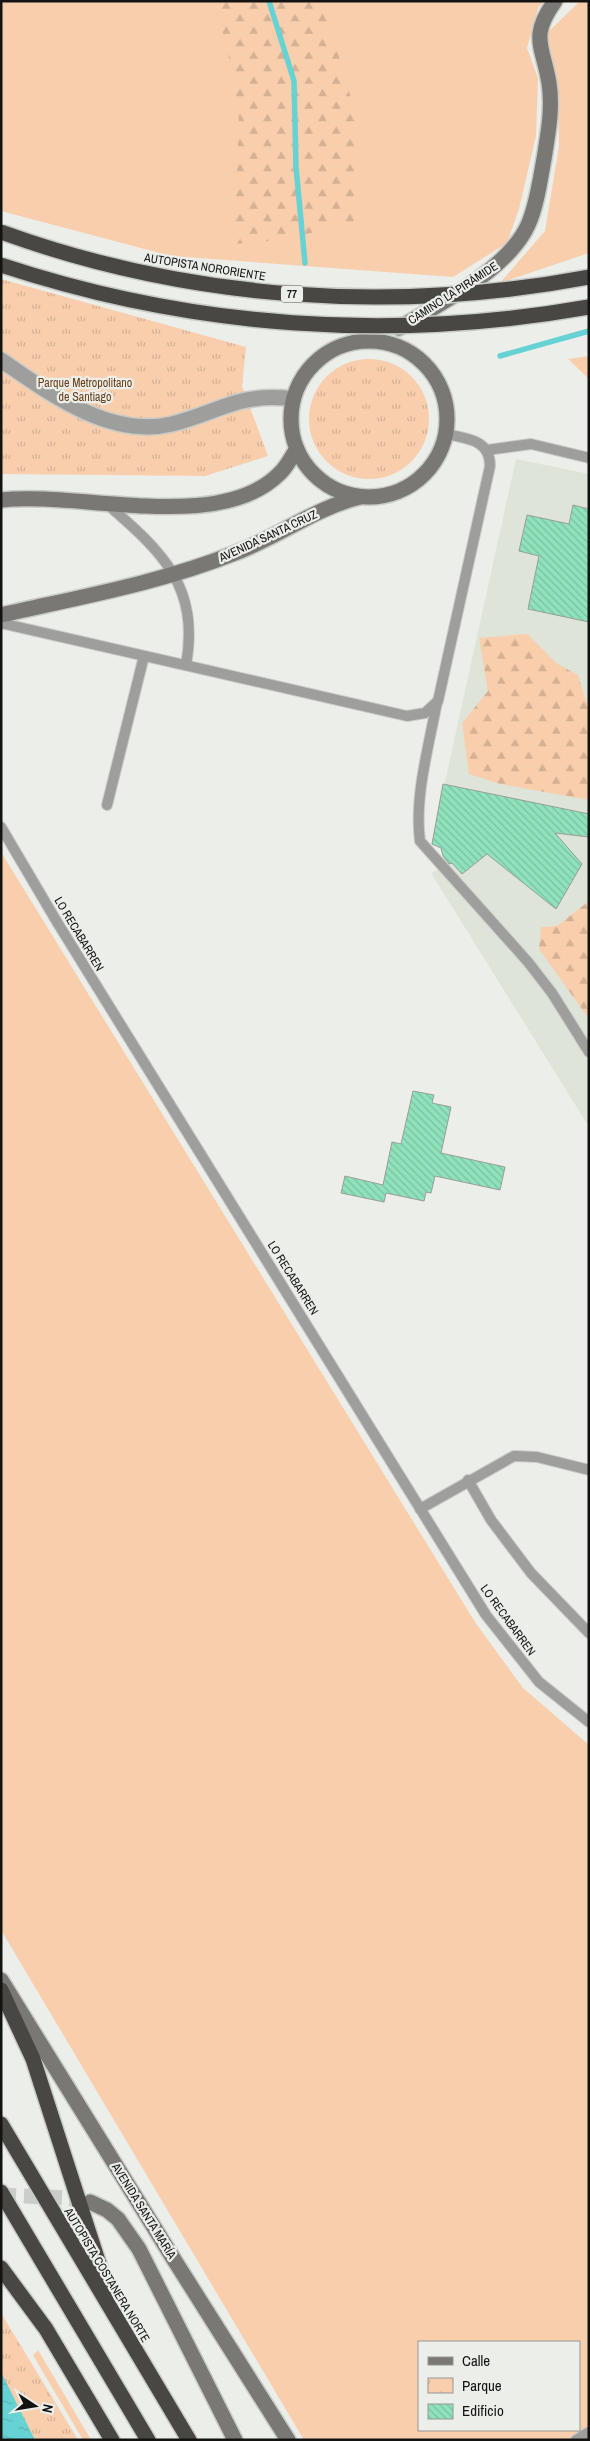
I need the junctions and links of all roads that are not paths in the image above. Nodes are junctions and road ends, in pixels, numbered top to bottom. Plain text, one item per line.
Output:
1 (555, 1) edge
2 (1, 232) edge
3 (1, 265) edge
4 (589, 277) edge
5 (589, 307) edge
6 (371, 340) junction
7 (1, 360) edge
8 (294, 399) junction
9 (446, 434) junction
10 (296, 449) junction
11 (487, 450) junction
12 (589, 458) edge
13 (361, 497) junction
14 (1, 500) edge
15 (104, 502) junction
16 (174, 574) junction
17 (1, 615) edge
18 (1, 624) edge
19 (144, 656) junction
20 (186, 665) junction
21 (438, 701) junction
22 (107, 805) dead end
23 (1, 828) edge
24 (589, 1052) edge
25 (589, 1470) edge
26 (468, 1480) junction
27 (420, 1509) junction
28 (589, 1633) edge
29 (589, 1722) edge
30 (1, 1980) edge
31 (1, 1990) edge
32 (1, 2124) edge
33 (1, 2192) edge
34 (90, 2202) tunnel mouth
35 (1, 2268) edge
36 (122, 2331) junction
37 (589, 2432) edge
38 (112, 2440) edge
39 (148, 2440) edge
40 (189, 2440) edge
41 (235, 2440) edge
42 (288, 2440) edge
43 (576, 2440) edge

1 - 6 street, CAMINO LA PIRÁMIDE
2 - 4 highway, AUTOPISTA NORORIENTE / 77, bridge
3 - 5 highway, bridge
6 - 8 street
6 - 9 street
7 - 8 street
8 - 10 street
9 - 11 lane
9 - 13 street
10 - 13 street
10 - 15 street
11 - 12 lane
11 - 21 lane
13 - 16 street, AVENIDA SANTA CRUZ
14 - 15 street
15 - 16 lane
16 - 17 street, AVENIDA SANTA CRUZ
16 - 20 lane
18 - 19 lane
19 - 20 lane
19 - 22 lane
20 - 21 lane
21 - 24 lane
23 - 27 lane, LO RECABARREN
25 - 26 lane
26 - 27 lane
26 - 28 lane
27 - 29 lane, LO RECABARREN
30 - 42 street, AVENIDA SANTA MARÍA
31 - 36 highway
32 - 36 highway, AUTOPISTA COSTANERA NORTE
33 - 39 highway
34 - 41 street, AVENIDA SANTA MARÍA
35 - 38 highway
36 - 40 highway, AUTOPISTA COSTANERA NORTE
37 - 43 lane

